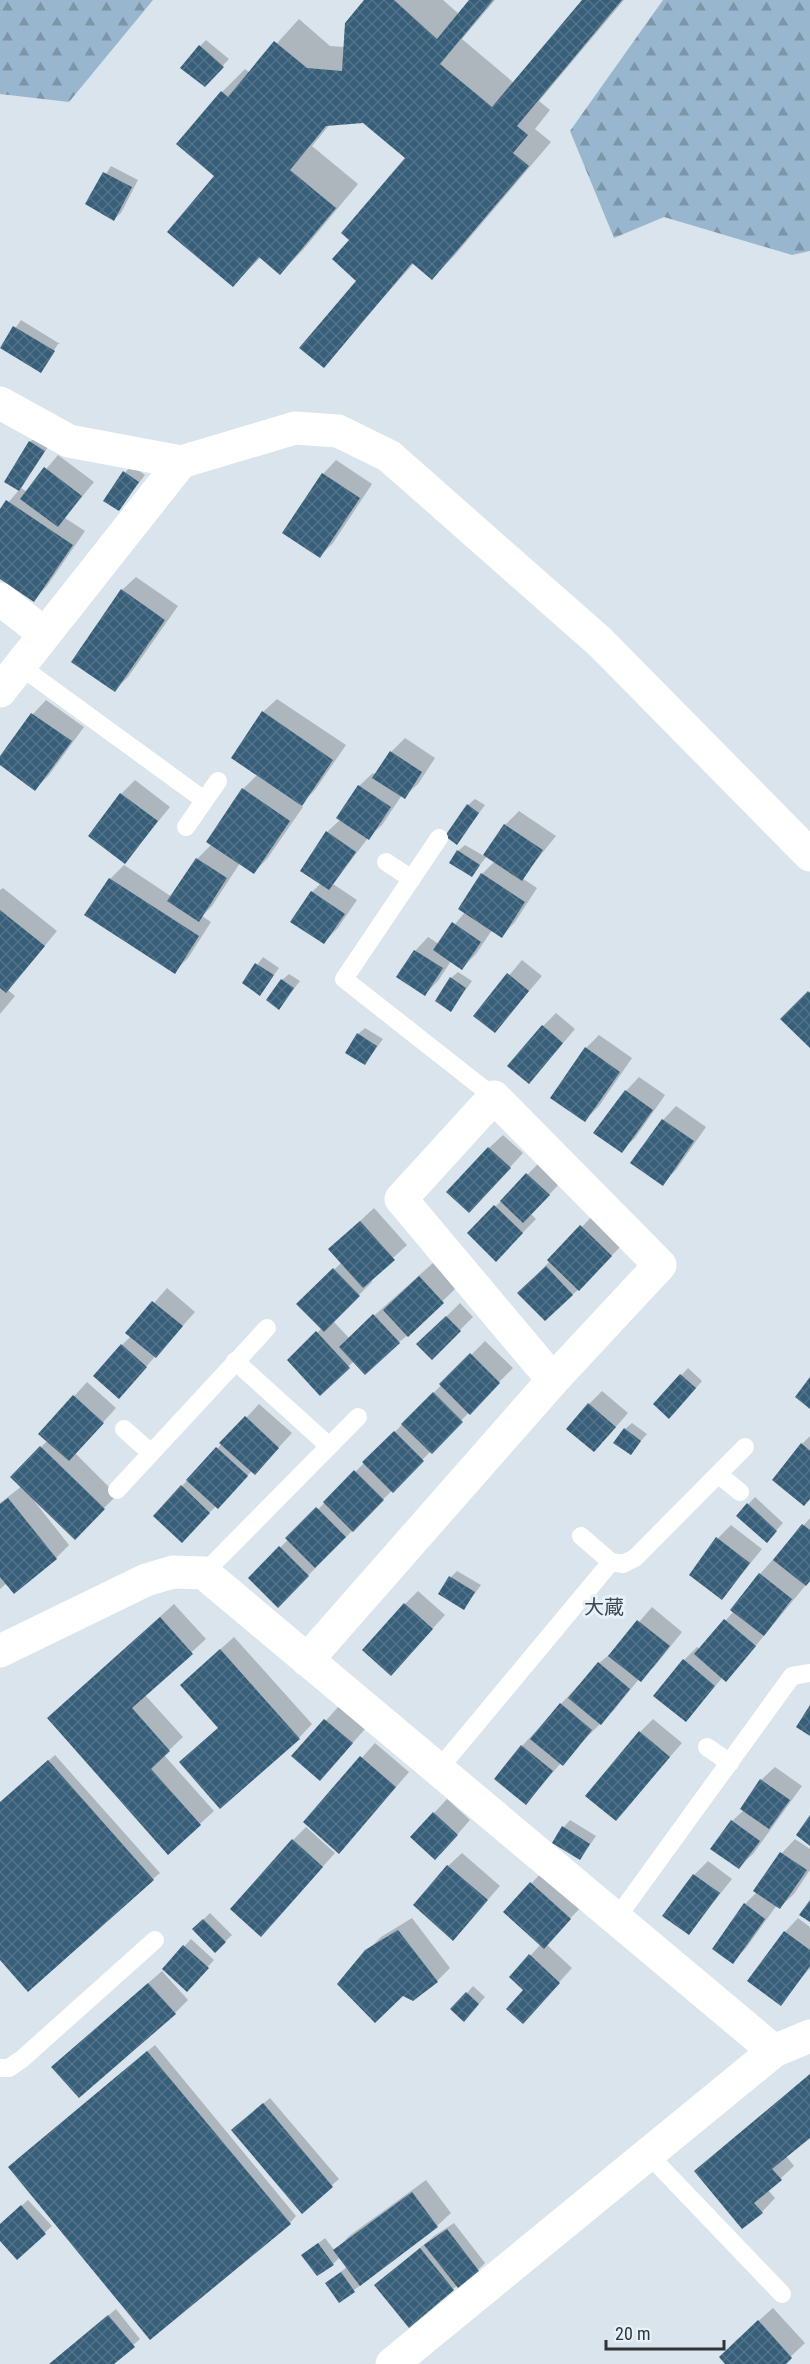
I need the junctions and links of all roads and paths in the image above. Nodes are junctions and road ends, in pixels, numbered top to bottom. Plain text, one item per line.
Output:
1 (0, 403) edge
2 (181, 462) junction
3 (0, 599) edge
4 (45, 634) junction
5 (10, 678) edge
6 (218, 781) dead end
7 (204, 800) junction
8 (186, 827) dead end
9 (439, 838) dead end
10 (810, 855) edge
11 (386, 862) dead end
12 (412, 879) junction
13 (495, 1097) junction
14 (267, 1328) dead end
15 (236, 1362) junction
16 (553, 1380) junction
17 (358, 1417) dead end
18 (124, 1429) dead end
19 (330, 1446) junction
20 (745, 1446) dead end
21 (152, 1452) junction
22 (719, 1475) junction
23 (117, 1490) dead end
24 (740, 1492) dead end
25 (581, 1536) dead end
26 (611, 1562) junction
27 (204, 1573) junction
28 (0, 1651) edge
29 (307, 1660) junction
30 (810, 1673) edge
31 (708, 1747) dead end
32 (730, 1763) junction
33 (438, 1770) junction
34 (616, 1919) junction
35 (155, 1940) dead end
36 (810, 2035) edge
37 (774, 2052) junction
38 (0, 2068) edge
39 (648, 2154) junction
40 (782, 2294) dead end
41 (392, 2364) edge

1 - 2 street
2 - 4 street
2 - 10 street
3 - 4 street
4 - 5 street
5 - 7 lane
6 - 7 lane
7 - 8 lane
9 - 12 lane
11 - 12 lane
12 - 13 lane
13 - 16 street
13 - 16 street
14 - 15 lane
15 - 19 lane
15 - 21 lane
16 - 29 street
17 - 19 lane
18 - 21 lane
19 - 27 lane
20 - 22 lane
21 - 23 lane
22 - 24 lane
22 - 26 lane
25 - 26 lane
26 - 33 lane
27 - 28 street
27 - 29 street
29 - 33 street
30 - 32 lane
31 - 32 lane
32 - 34 lane
33 - 34 street
34 - 37 street
35 - 38 lane
36 - 37 street
37 - 39 street
39 - 40 lane
39 - 41 street

